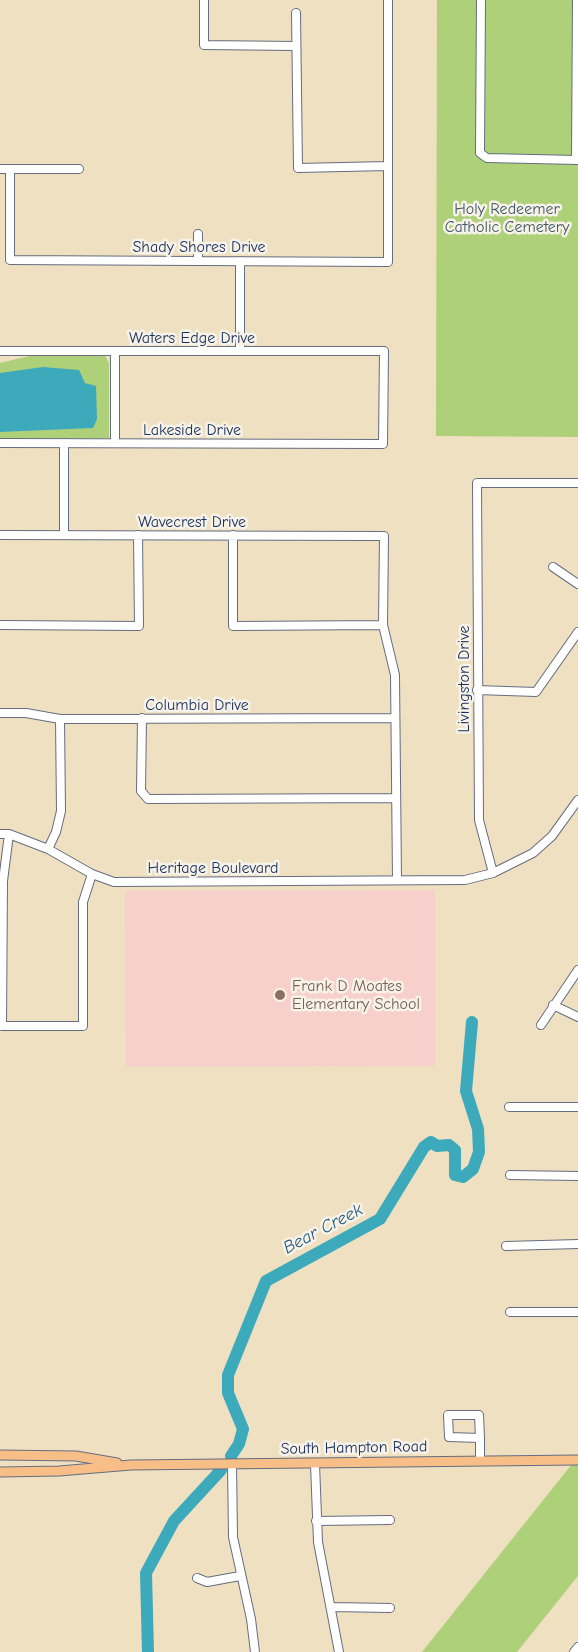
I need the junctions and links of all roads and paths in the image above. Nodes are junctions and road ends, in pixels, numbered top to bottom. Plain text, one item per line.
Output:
1 (204, 0) edge
2 (388, 0) edge
3 (482, 0) edge
4 (577, 0) edge
5 (296, 13) dead end
6 (296, 46) junction
7 (577, 160) edge
8 (388, 166) junction
9 (0, 169) edge
10 (10, 169) junction
11 (79, 169) dead end
12 (198, 234) dead end
13 (198, 261) junction
14 (240, 261) junction
15 (0, 351) edge
16 (115, 351) junction
17 (240, 351) junction
18 (64, 443) junction
19 (115, 443) junction
20 (0, 444) edge
21 (383, 444) joint
22 (578, 483) edge
23 (0, 535) edge
24 (64, 535) junction
25 (138, 535) junction
26 (233, 536) junction
27 (553, 567) dead end
28 (578, 584) edge
29 (0, 625) edge
30 (383, 625) junction
31 (578, 632) edge
32 (477, 690) junction
33 (0, 713) edge
34 (142, 718) junction
35 (395, 718) junction
36 (60, 719) junction
37 (396, 798) junction
38 (578, 800) edge
39 (0, 834) edge
40 (9, 834) junction
41 (48, 849) junction
42 (493, 873) junction
43 (92, 874) junction
44 (397, 880) junction
45 (578, 970) edge
46 (553, 1005) junction
47 (578, 1017) edge
48 (541, 1025) dead end
49 (509, 1107) dead end
50 (578, 1107) edge
51 (510, 1175) dead end
52 (578, 1176) edge
53 (578, 1244) edge
54 (506, 1246) dead end
55 (510, 1312) dead end
56 (578, 1312) edge
57 (480, 1438) junction
58 (0, 1455) edge
59 (578, 1460) edge
60 (480, 1461) junction
61 (232, 1464) junction
62 (315, 1464) junction
63 (131, 1465) junction
64 (0, 1472) edge
65 (390, 1520) dead end
66 (316, 1521) junction
67 (240, 1576) junction
68 (197, 1578) dead end
69 (332, 1607) junction
70 (390, 1608) dead end
71 (578, 1647) edge
72 (255, 1652) edge
73 (339, 1652) edge
74 (574, 1652) edge

1 - 6 street
2 - 8 street
3 - 7 street
4 - 7 street
5 - 6 street
6 - 8 street
8 - 14 street, Shady Shores Drive
9 - 10 street
10 - 11 street
10 - 13 street, Shady Shores Drive
12 - 13 street
13 - 14 street, Shady Shores Drive
14 - 17 street
15 - 16 street, Waters Edge Drive
16 - 17 street, Waters Edge Drive
16 - 19 street
17 - 21 street, Waters Edge Drive
18 - 19 street, Lakeside Drive
18 - 20 street, Lakeside Drive
18 - 24 street
19 - 21 street, Lakeside Drive
22 - 32 street, Livingston Drive
23 - 24 street, Wavecrest Drive
24 - 25 street, Wavecrest Drive
25 - 26 street, Wavecrest Drive
25 - 29 street
26 - 30 street
26 - 30 street, Wavecrest Drive
27 - 28 street
30 - 35 street
31 - 32 street
32 - 42 street, Livingston Drive
33 - 36 street, Columbia Drive
34 - 35 street, Columbia Drive
34 - 36 street, Columbia Drive
34 - 37 street
35 - 37 street
36 - 41 street
37 - 44 street
38 - 42 street, Heritage Boulevard
39 - 40 street, Heritage Boulevard
40 - 41 street, Heritage Boulevard
40 - 43 street
41 - 43 street, Heritage Boulevard
42 - 44 street, Heritage Boulevard
43 - 44 street, Heritage Boulevard
45 - 46 street
46 - 47 street
46 - 48 street
49 - 50 street
51 - 52 street
53 - 54 street
55 - 56 street
57 - 57 street
57 - 60 street
58 - 63 main road, South Hampton Road
59 - 60 main road, South Hampton Road
60 - 62 main road, South Hampton Road
61 - 62 main road, South Hampton Road
61 - 63 main road, South Hampton Road
61 - 67 street
62 - 66 street
63 - 64 main road, South Hampton Road
65 - 66 street
66 - 69 street
67 - 68 street
67 - 72 street
69 - 70 street
69 - 73 street
71 - 74 street

